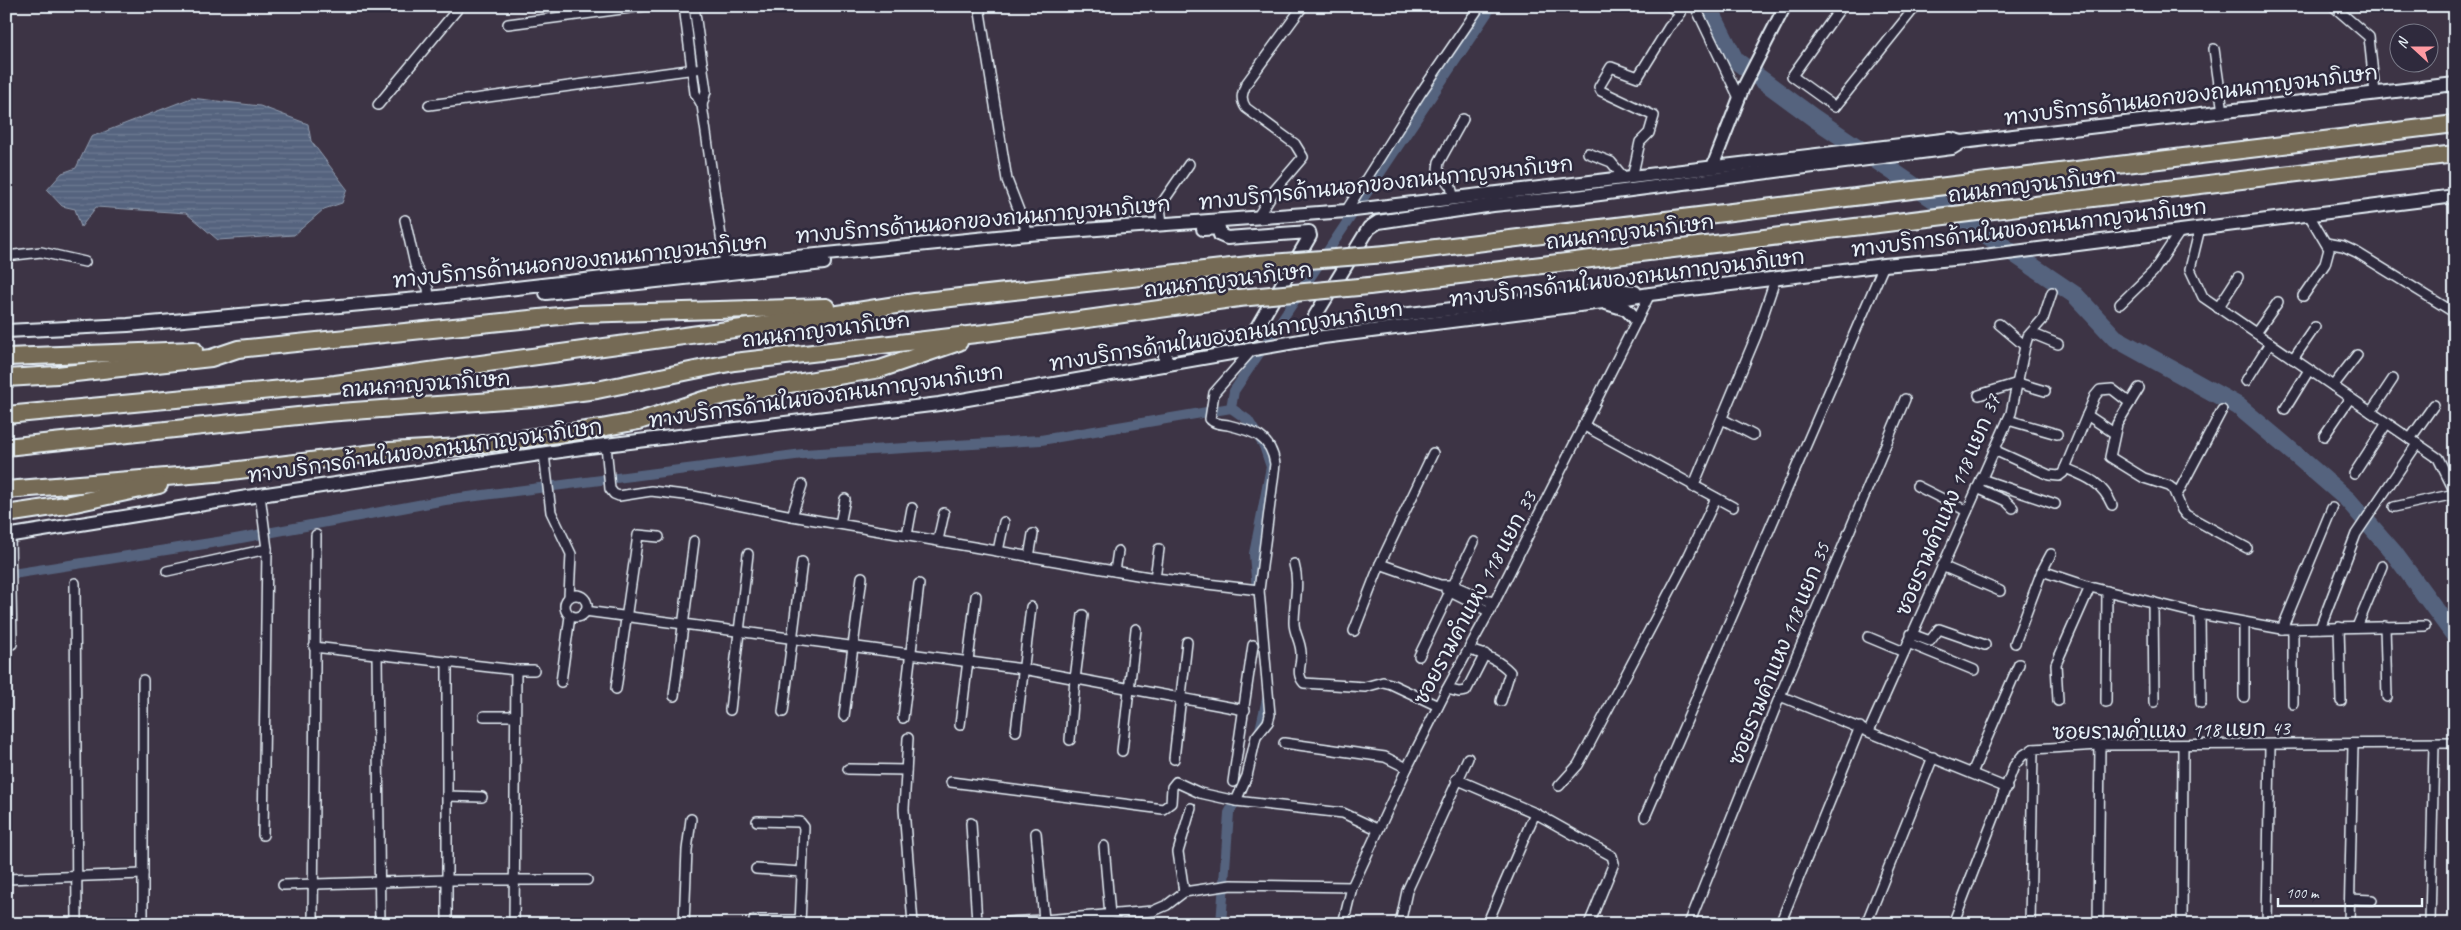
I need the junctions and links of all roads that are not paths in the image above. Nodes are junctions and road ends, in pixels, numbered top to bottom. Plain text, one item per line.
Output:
1 (460, 6) edge
2 (645, 6) edge
3 (684, 6) edge
4 (694, 6) edge
5 (980, 6) edge
6 (1304, 6) edge
7 (1480, 6) edge
8 (1668, 6) edge
9 (1695, 6) edge
10 (1785, 6) edge
11 (1842, 6) edge
12 (1916, 6) edge
13 (2333, 6) edge
14 (1682, 10) edge
15 (508, 24) dead end
16 (2214, 49) dead end
17 (703, 68) junction
18 (692, 70) junction
19 (2455, 84) edge
20 (2375, 93) junction
21 (1739, 98) junction
22 (378, 105) dead end
23 (430, 105) dead end
24 (702, 105) junction
25 (2223, 112) junction
26 (1463, 119) dead end
27 (2455, 124) edge
28 (1588, 153) dead end
29 (2455, 154) edge
30 (1812, 161) junction
31 (1189, 164) dead end
32 (1712, 168) junction
33 (1629, 178) junction
34 (2455, 196) edge
35 (1454, 199) junction
36 (1493, 205) junction
37 (1378, 211) junction
38 (1344, 214) junction
39 (2309, 215) junction
40 (1258, 218) junction
41 (406, 220) dead end
42 (1162, 224) junction
43 (1219, 228) junction
44 (2200, 228) junction
45 (2181, 230) junction
46 (1028, 234) junction
47 (2326, 244) junction
48 (6, 256) edge
49 (85, 262) dead end
50 (725, 264) junction
51 (1884, 265) junction
52 (2238, 277) dead end
53 (1775, 280) junction
54 (2052, 292) dead end
55 (1650, 294) junction
56 (2303, 296) dead end
57 (429, 298) junction
58 (915, 302) junction
59 (1603, 302) junction
60 (2278, 302) dead end
61 (2120, 304) dead end
62 (2218, 308) junction
63 (2455, 313) edge
64 (1636, 319) junction
65 (1999, 324) dead end
66 (128, 325) junction
67 (2315, 327) dead end
68 (6, 331) edge
69 (985, 333) junction
70 (2031, 333) junction
71 (2256, 333) junction
72 (2270, 343) junction
73 (2058, 344) dead end
74 (2025, 346) junction
75 (238, 349) junction
76 (1253, 350) junction
77 (2357, 355) dead end
78 (6, 357) edge
79 (2293, 359) junction
80 (1165, 364) junction
81 (2309, 370) junction
82 (6, 378) edge
83 (2393, 379) dead end
84 (2246, 381) dead end
85 (2018, 383) junction
86 (2333, 386) junction
87 (2139, 388) dead end
88 (2045, 390) dead end
89 (1979, 395) dead end
90 (2350, 398) junction
91 (1904, 399) dead end
92 (2130, 402) junction
93 (2434, 405) dead end
94 (2285, 409) dead end
95 (2222, 410) dead end
96 (2371, 412) junction
97 (6, 415) edge
98 (2087, 415) junction
99 (1722, 419) junction
100 (2008, 420) junction
101 (2386, 423) junction
102 (1583, 425) junction
103 (2114, 433) junction
104 (2057, 434) dead end
105 (1753, 435) dead end
106 (2324, 436) dead end
107 (2413, 441) junction
108 (606, 445) junction
109 (6, 447) edge
110 (1994, 450) junction
111 (1433, 453) dead end
112 (544, 454) junction
113 (2065, 468) junction
114 (215, 473) junction
115 (2354, 474) dead end
116 (1981, 479) junction
117 (802, 486) dead end
118 (1917, 486) dead end
119 (1693, 487) junction
120 (1977, 488) junction
121 (6, 490) edge
122 (2455, 493) edge
123 (260, 495) junction
124 (2176, 495) junction
125 (1716, 498) junction
126 (845, 499) dead end
127 (2055, 504) dead end
128 (2112, 505) dead end
129 (2394, 507) dead end
130 (912, 508) dead end
131 (1733, 508) dead end
132 (2013, 508) dead end
133 (2332, 508) dead end
134 (1967, 510) junction
135 (944, 513) dead end
136 (6, 514) edge
137 (792, 516) junction
138 (1004, 522) dead end
139 (840, 524) junction
140 (1033, 534) dead end
141 (316, 535) dead end
142 (906, 535) junction
143 (8, 536) edge
144 (659, 537) dead end
145 (938, 540) junction
146 (694, 541) dead end
147 (1474, 542) dead end
148 (2247, 548) dead end
149 (267, 549) junction
150 (1159, 549) dead end
151 (998, 551) junction
152 (1118, 551) dead end
153 (748, 554) dead end
154 (2051, 554) dead end
155 (1029, 557) junction
156 (802, 562) dead end
157 (1294, 564) dead end
158 (1380, 564) junction
159 (1942, 566) junction
160 (2382, 566) dead end
161 (167, 571) dead end
162 (1115, 571) junction
163 (2042, 571) junction
164 (862, 577) dead end
165 (1155, 578) junction
166 (75, 583) dead end
167 (920, 584) dead end
168 (2090, 587) junction
169 (1450, 589) junction
170 (1259, 590) junction
171 (2000, 591) dead end
172 (2107, 591) junction
173 (976, 596) dead end
174 (569, 597) junction
175 (2153, 602) junction
176 (1031, 607) dead end
177 (1492, 608) junction
178 (585, 611) junction
179 (2200, 614) junction
180 (1083, 615) dead end
181 (570, 616) junction
182 (626, 616) junction
183 (682, 623) junction
184 (2244, 623) junction
185 (2385, 626) junction
186 (2425, 626) dead end
187 (2339, 627) junction
188 (2357, 627) junction
189 (2282, 628) junction
190 (2320, 628) junction
191 (1136, 629) dead end
192 (2293, 630) junction
193 (740, 631) junction
194 (1354, 631) dead end
195 (1868, 637) dead end
196 (793, 638) junction
197 (1187, 642) dead end
198 (1908, 643) junction
199 (2015, 643) dead end
200 (12, 644) dead end
201 (1253, 645) dead end
202 (1985, 645) dead end
203 (314, 647) junction
204 (854, 647) junction
205 (1470, 650) junction
206 (377, 654) junction
207 (911, 654) junction
208 (1484, 654) junction
209 (1419, 656) dead end
210 (967, 662) junction
211 (447, 663) junction
212 (2019, 664) dead end
213 (1023, 669) junction
214 (516, 670) junction
215 (534, 670) dead end
216 (1974, 670) dead end
217 (1075, 679) junction
218 (143, 680) dead end
219 (561, 682) dead end
220 (616, 689) dead end
221 (1129, 689) junction
222 (1447, 689) junction
223 (674, 696) dead end
224 (1780, 696) junction
225 (2244, 697) dead end
226 (2387, 697) dead end
227 (1181, 699) junction
228 (2341, 700) dead end
229 (1501, 701) dead end
230 (2058, 701) dead end
231 (2106, 702) dead end
232 (2154, 702) dead end
233 (2200, 703) dead end
234 (2293, 704) dead end
235 (1438, 706) junction
236 (730, 710) dead end
237 (1245, 710) junction
238 (783, 712) dead end
239 (484, 716) dead end
240 (515, 716) junction
241 (844, 716) dead end
242 (903, 718) dead end
243 (960, 725) dead end
244 (1860, 726) junction
245 (1016, 731) dead end
246 (1869, 731) junction
247 (908, 738) dead end
248 (1070, 740) dead end
249 (1284, 743) dead end
250 (2455, 743) edge
251 (2434, 744) junction
252 (2100, 745) junction
253 (2183, 745) junction
254 (2353, 745) junction
255 (2270, 746) junction
256 (2033, 749) junction
257 (1122, 751) dead end
258 (1933, 757) junction
259 (1468, 758) dead end
260 (1174, 759) dead end
261 (1407, 768) junction
262 (848, 769) dead end
263 (906, 770) junction
264 (1972, 773) junction
265 (1456, 779) junction
266 (951, 782) dead end
267 (1233, 782) dead end
268 (1559, 786) dead end
269 (2007, 788) junction
270 (447, 796) junction
271 (482, 797) dead end
272 (1236, 801) junction
273 (1191, 808) dead end
274 (1535, 813) junction
275 (1645, 817) dead end
276 (691, 819) dead end
277 (757, 820) dead end
278 (971, 823) dead end
279 (1377, 829) junction
280 (1036, 833) dead end
281 (262, 835) dead end
282 (1104, 846) dead end
283 (756, 868) dead end
284 (802, 872) junction
285 (142, 874) junction
286 (76, 877) junction
287 (6, 879) edge
288 (446, 880) junction
289 (587, 880) dead end
290 (514, 881) junction
291 (313, 883) junction
292 (380, 883) junction
293 (283, 885) dead end
294 (1352, 887) junction
295 (1184, 892) junction
296 (2350, 899) junction
297 (2372, 900) dead end
298 (1110, 915) junction
299 (754, 920) dead end
300 (1044, 920) junction
301 (800, 922) edge
302 (977, 923) edge
303 (77, 924) edge
304 (143, 924) edge
305 (313, 924) edge
306 (380, 924) edge
307 (447, 924) edge
308 (514, 924) edge
309 (684, 924) edge
310 (913, 924) edge
311 (970, 924) edge
312 (1343, 924) edge
313 (1400, 924) edge
314 (1487, 924) edge
315 (1589, 924) edge
316 (1689, 924) edge
317 (1780, 924) edge
318 (1866, 924) edge
319 (1953, 924) edge
320 (2030, 924) edge
321 (2098, 924) edge
322 (2182, 924) edge
323 (2267, 924) edge
324 (2350, 924) edge
325 (2430, 924) edge

1 - 22 street
2 - 15 street
3 - 18 street
4 - 17 street
5 - 46 street
6 - 40 street
7 - 38 street
8 - 14 street
9 - 21 street
10 - 21 street
11 - 12 street
13 - 20 street
14 - 33 street
16 - 25 street
17 - 18 street
17 - 24 street
18 - 23 street
18 - 24 street
19 - 20 main road, ทางบริการด้านนอกของถนนกาญจนาภิเษก
20 - 25 main road, ทางบริการด้านนอกของถนนกาญจนาภิเษก
21 - 32 street
24 - 50 street
25 - 30 main road, ทางบริการด้านนอกของถนนกาญจนาภิเษก
26 - 35 street
27 - 58 highway, ถนนกาญจนาภิเษก, bridge
28 - 33 street
29 - 69 highway, ถนนกาญจนาภิเษก, bridge
30 - 32 main road, ทางบริการด้านนอกของถนนกาญจนาภิเษก
30 - 36 main road
31 - 42 street
32 - 33 main road, ทางบริการด้านนอกของถนนกาญจนาภิเษก
33 - 35 main road, ทางบริการด้านนอกของถนนกาญจนาภิเษก
34 - 39 main road, ทางบริการด้านในของถนนกาญจนาภิเษก
35 - 37 main road, ทางบริการด้านนอกของถนนกาญจนาภิเษก
36 - 37 main road
36 - 55 main road
37 - 38 main road, ทางบริการด้านนอกของถนนกาญจนาภิเษก
38 - 40 main road, ทางบริการด้านนอกของถนนกาญจนาภิเษก
38 - 43 main road
39 - 44 main road, ทางบริการด้านในของถนนกาญจนาภิเษก
39 - 47 street
40 - 42 main road, ทางบริการด้านนอกของถนนกาญจนาภิเษก
41 - 57 street
42 - 46 main road, ทางบริการด้านนอกของถนนกาญจนาภิเษก
43 - 66 main road
43 - 80 main road
44 - 45 main road, ทางบริการด้านในของถนนกาญจนาภิเษก
44 - 62 street
45 - 51 main road, ทางบริการด้านในของถนนกาญจนาภิเษก
45 - 61 street
46 - 50 main road, ทางบริการด้านนอกของถนนกาญจนาภิเษก
47 - 56 street
47 - 63 street
48 - 49 street
50 - 57 main road, ทางบริการด้านนอกของถนนกาญจนาภิเษก
51 - 53 main road, ทางบริการด้านในของถนนกาญจนาภิเษก
51 - 275 street
52 - 62 street
53 - 55 main road, ทางบริการด้านในของถนนกาญจนาภิเษก
53 - 99 street
54 - 70 street, ซอยรามคำแหง 118 แยก 37
55 - 59 main road, ทางบริการด้านในของถนนกาญจนาภิเษก
55 - 64 street, ซอยรามคำแหง 118 แยก 33
57 - 66 main road, ทางบริการด้านนอกของถนนกาญจนาภิเษก
58 - 75 highway
58 - 97 highway, ถนนกาญจนาภิเษก
59 - 64 main road
59 - 76 main road, ทางบริการด้านในของถนนกาญจนาภิเษก
60 - 71 street
62 - 71 street
64 - 102 street, ซอยรามคำแหง 118 แยก 33
65 - 74 street
66 - 68 main road, ทางบริการด้านนอกของถนนกาญจนาภิเษก
67 - 79 street
69 - 109 highway, ถนนกาญจนาภิเษก
69 - 114 highway
70 - 73 street
70 - 74 street, ซอยรามคำแหง 118 แยก 37
71 - 72 street
72 - 79 street
72 - 84 street
74 - 85 street, ซอยรามคำแหง 118 แยก 37
75 - 78 highway
75 - 82 highway
76 - 80 main road, ทางบริการด้านในของถนนกาญจนาภิเษก
76 - 170 street
77 - 86 street
79 - 81 street
80 - 108 main road, ทางบริการด้านในของถนนกาญจนาภิเษก
81 - 86 street
81 - 94 street
83 - 96 street
85 - 88 street
85 - 89 street
85 - 100 street, ซอยรามคำแหง 118 แยก 37
86 - 90 street
87 - 92 street
90 - 96 street
90 - 106 street
91 - 224 street, ซอยรามคำแหง 118 แยก 35
92 - 98 street
92 - 103 street
93 - 107 street
95 - 124 street
96 - 101 street
98 - 103 street
98 - 113 street
99 - 105 street
99 - 119 street
100 - 104 street
100 - 110 street, ซอยรามคำแหง 118 แยก 37
101 - 107 street
101 - 115 street
102 - 119 street
102 - 177 street, ซอยรามคำแหง 118 แยก 33
103 - 124 street
107 - 122 street
107 - 190 street
108 - 112 main road, ทางบริการด้านในของถนนกาญจนาภิเษก
108 - 137 street
110 - 113 street
110 - 116 street, ซอยรามคำแหง 118 แยก 37
111 - 158 street
112 - 123 main road, ทางบริการด้านในของถนนกาญจนาภิเษก
112 - 174 street
113 - 128 street
114 - 121 highway
114 - 136 highway
116 - 120 street, ซอยรามคำแหง 118 แยก 37
116 - 127 street
117 - 137 street
118 - 134 street
119 - 125 street
120 - 132 street
120 - 134 street, ซอยรามคำแหง 118 แยก 37
122 - 129 street
123 - 143 main road, ทางบริการด้านในของถนนกาญจนาภิเษก
123 - 149 street
124 - 148 street
125 - 131 street
125 - 268 street
126 - 139 street
130 - 142 street
133 - 189 street
134 - 159 street, ซอยรามคำแหง 118 แยก 37
135 - 145 street
137 - 139 street
138 - 151 street
139 - 142 street
140 - 155 street
141 - 203 street
142 - 145 street
143 - 200 street
144 - 182 street
145 - 151 street
146 - 183 street
147 - 169 street
149 - 161 street
149 - 281 street
150 - 165 street
151 - 155 street
152 - 162 street
153 - 193 street
154 - 163 street
155 - 162 street
156 - 196 street
157 - 235 street
158 - 169 street
158 - 194 street
159 - 171 street
159 - 198 street, ซอยรามคำแหง 118 แยก 37
160 - 188 street
162 - 165 street
163 - 168 street
163 - 199 street
164 - 204 street
165 - 170 street
166 - 286 street
167 - 207 street
168 - 172 street
168 - 230 street
169 - 177 street
169 - 209 street
170 - 272 street
172 - 175 street
172 - 231 street
173 - 210 street
174 - 178 street
174 - 181 street
175 - 179 street
175 - 232 street
176 - 213 street
177 - 205 street, ซอยรามคำแหง 118 แยก 33
178 - 181 street
178 - 182 street
179 - 184 street
179 - 233 street
180 - 217 street
181 - 219 street
182 - 183 street
182 - 220 street
183 - 193 street
183 - 223 street
184 - 189 street
184 - 225 street
185 - 186 street
185 - 188 street
185 - 226 street
187 - 188 street
187 - 190 street
187 - 228 street
189 - 192 street
190 - 192 street
191 - 221 street
192 - 234 street
193 - 196 street
193 - 236 street
195 - 198 street
196 - 204 street
196 - 238 street
197 - 227 street
198 - 202 street
198 - 216 street
198 - 246 street, ซอยรามคำแหง 118 แยก 37
201 - 237 street
203 - 206 street
203 - 291 street
204 - 207 street
204 - 241 street
205 - 208 street
205 - 222 street, ซอยรามคำแหง 118 แยก 33
206 - 211 street
206 - 292 street
207 - 210 street
207 - 242 street
208 - 222 street
208 - 229 street
210 - 213 street
210 - 243 street
211 - 214 street
211 - 270 street
212 - 264 street
213 - 217 street
213 - 245 street
214 - 215 street
214 - 240 street
217 - 221 street
217 - 248 street
218 - 285 street
221 - 227 street
221 - 257 street
222 - 235 street, ซอยรามคำแหง 118 แยก 33
224 - 244 street
224 - 316 street, ซอยรามคำแหง 118 แยก 35
227 - 237 street
227 - 260 street
235 - 261 street, ซอยรามคำแหง 118 แยก 33
237 - 267 street
239 - 240 street
240 - 290 street
244 - 246 street
244 - 317 street
246 - 258 street
247 - 263 street
249 - 261 street
250 - 251 street, ซอยรามคำแหง 118 แยก 43
251 - 254 street, ซอยรามคำแหง 118 แยก 43
251 - 325 street
252 - 253 street, ซอยรามคำแหง 118 แยก 43
252 - 256 street, ซอยรามคำแหง 118 แยก 43
252 - 321 street
253 - 255 street, ซอยรามคำแหง 118 แยก 43
253 - 322 street
254 - 255 street, ซอยรามคำแหง 118 แยก 43
254 - 296 street
255 - 323 street
256 - 269 street
256 - 320 street, ซอยรามคำแหง 118 แยก 43
258 - 264 street
258 - 318 street
259 - 265 street
261 - 279 street, ซอยรามคำแหง 118 แยก 33
262 - 263 street
263 - 310 street
264 - 269 street
265 - 274 street
265 - 313 street
266 - 272 street
269 - 319 street
270 - 271 street
270 - 288 street
272 - 279 street
273 - 295 street
274 - 314 street
274 - 315 street
276 - 309 street
277 - 284 street
278 - 302 street
279 - 294 street, ซอยรามคำแหง 118 แยก 33
280 - 300 street
282 - 298 street
283 - 284 street
284 - 301 street
285 - 286 street
285 - 304 street
286 - 287 street
286 - 303 street
288 - 290 street
288 - 292 street
288 - 307 street
289 - 290 street
290 - 308 street
291 - 292 street
291 - 293 street
291 - 305 street
292 - 306 street
294 - 295 street
294 - 312 street, ซอยรามคำแหง 118 แยก 33
295 - 298 street
296 - 297 street
296 - 324 street
298 - 300 street
299 - 301 street
300 - 302 street
302 - 311 street

